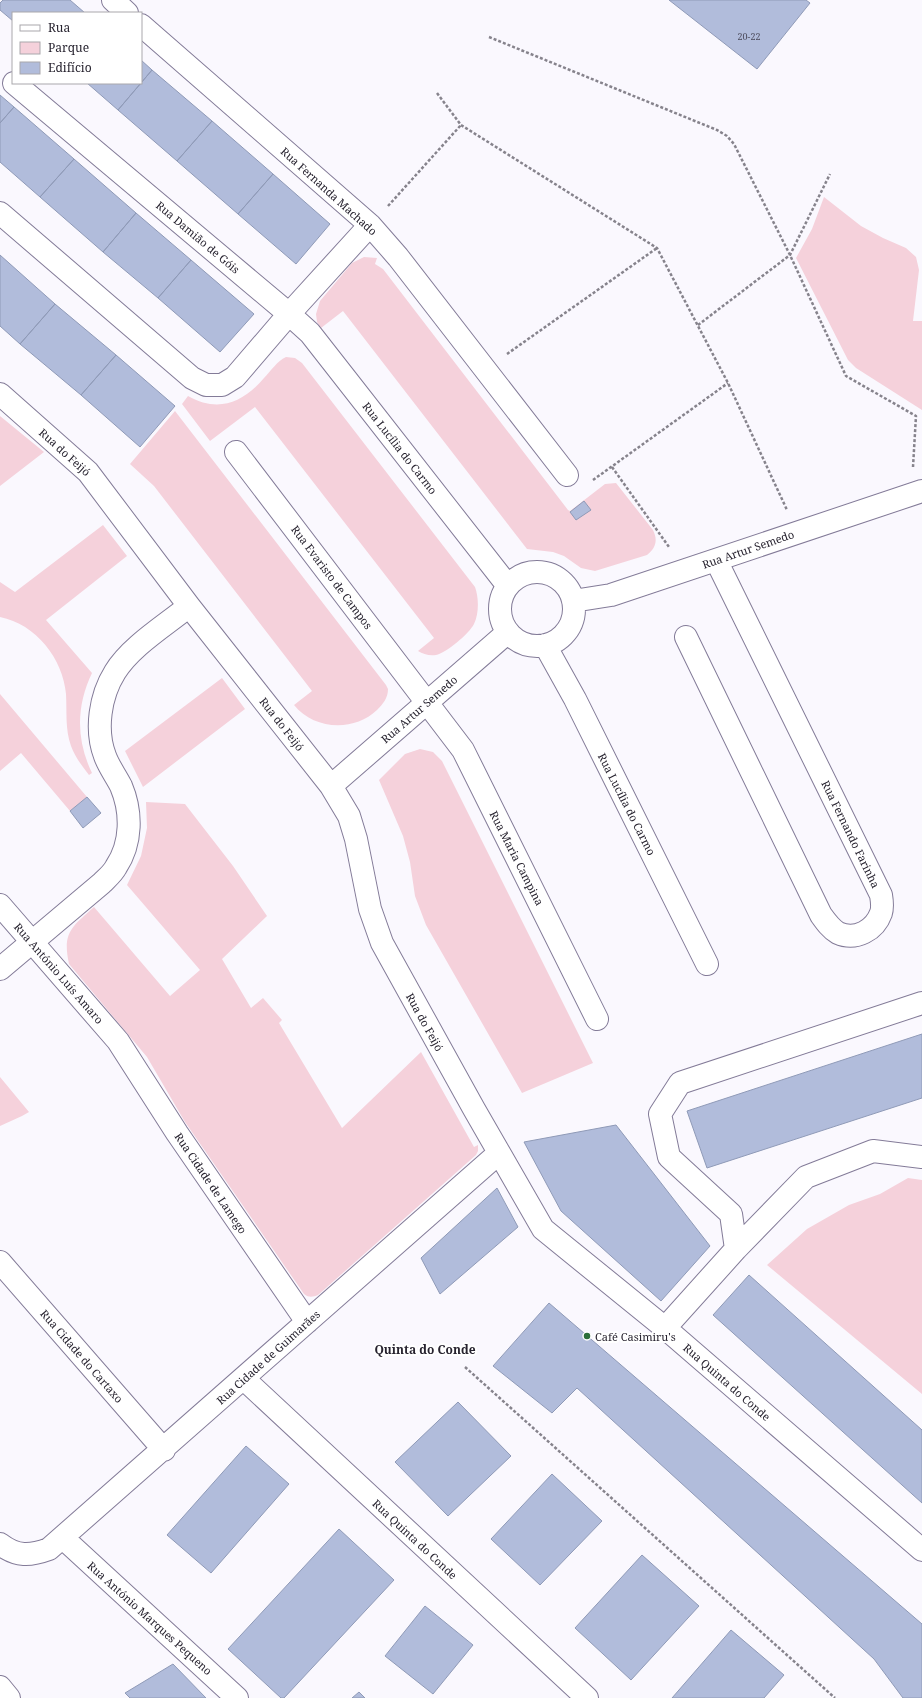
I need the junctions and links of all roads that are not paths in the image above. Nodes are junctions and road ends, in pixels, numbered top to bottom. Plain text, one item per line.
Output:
1 (112, 0) edge
2 (126, 12) edge
3 (142, 26) edge
4 (0, 71) edge
5 (12, 80) edge
6 (16, 84) edge
7 (0, 214) edge
8 (370, 225) junction
9 (290, 314) junction
10 (0, 394) edge
11 (236, 452) dead end
12 (567, 475) road end
13 (917, 492) edge
14 (716, 560) junction
15 (508, 586) junction
16 (573, 601) junction
17 (190, 606) junction
18 (508, 632) junction
19 (686, 637) dead end
20 (545, 645) junction
21 (427, 702) junction
22 (331, 786) junction
23 (0, 904) edge
24 (33, 942) junction
25 (707, 964) dead end
26 (0, 969) edge
27 (922, 1003) edge
28 (597, 1019) dead end
29 (118, 1042) joint
30 (474, 1109) joint
31 (499, 1153) junction
32 (922, 1157) edge
33 (736, 1249) junction
34 (0, 1262) edge
35 (307, 1322) junction
36 (665, 1328) junction
37 (244, 1379) junction
38 (164, 1450) junction
39 (63, 1538) junction
40 (0, 1544) edge
41 (922, 1550) edge
42 (0, 1687) edge
43 (9, 1698) edge
44 (237, 1698) edge
45 (587, 1698) edge

1 - 2 street
3 - 8 street, Rua Fernanda Machado
4 - 5 street, Rua Damião de Góis
6 - 9 street, Rua Damião de Góis
7 - 9 street
8 - 9 street
8 - 12 street, Rua Fernanda Machado
9 - 15 street, Rua Lucília do Carmo
10 - 17 street, Rua do Feijó
11 - 21 street, Rua Evaristo de Campos
13 - 14 street, Rua Artur Semedo
14 - 16 street, Rua Artur Semedo
14 - 19 street, Rua Fernando Farinha
15 - 16 street
15 - 18 street
16 - 20 street
17 - 22 street, Rua do Feijó
17 - 24 street
18 - 20 street
18 - 21 street, Rua Artur Semedo
20 - 25 street, Rua Lucília do Carmo
21 - 22 street, Rua Artur Semedo
21 - 28 street, Rua Maria Campina
22 - 30 street, Rua do Feijó
23 - 24 street, Rua António Luís Amaro
24 - 26 street
24 - 29 street, Rua António Luís Amaro
27 - 33 street
29 - 35 street, Rua Cidade de Lamego
30 - 31 street, Rua Quinta do Conde
31 - 35 street, Rua Cidade de Guimarães
31 - 36 street, Rua Quinta do Conde
32 - 33 street
33 - 36 street
34 - 38 street, Rua Cidade do Cartaxo
35 - 37 street, Rua Cidade de Guimarães
36 - 41 street, Rua Quinta do Conde
37 - 38 street, Rua Cidade de Guimarães
37 - 45 street, Rua Quinta do Conde
38 - 39 street, Rua Cidade de Guimarães
39 - 40 street, Rua Cidade de Guimarães
39 - 44 street, Rua António Marques Pequeno
42 - 43 street

